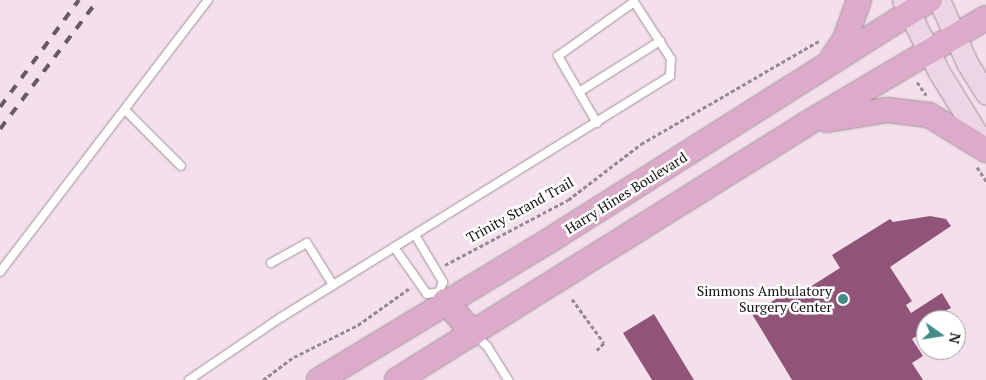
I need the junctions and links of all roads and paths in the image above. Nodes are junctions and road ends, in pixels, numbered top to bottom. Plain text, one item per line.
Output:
1 (208, 0) edge
2 (859, 0) edge
3 (930, 0) edge
4 (939, 0) edge
5 (634, 1) edge
6 (906, 7) edge
7 (986, 18) edge
8 (828, 36) dead end
9 (956, 36) junction
10 (660, 41) junction
11 (929, 53) junction
12 (831, 61) junction
13 (914, 76) dead end
14 (579, 92) junction
15 (986, 93) edge
16 (927, 98) dead end
17 (125, 110) junction
18 (596, 123) junction
19 (806, 124) junction
20 (986, 149) edge
21 (180, 166) dead end
22 (666, 168) junction
23 (686, 200) junction
24 (415, 234) junction
25 (394, 247) junction
26 (271, 264) dead end
27 (437, 270) junction
28 (0, 272) edge
29 (419, 282) junction
30 (334, 285) junction
31 (442, 297) junction
32 (572, 299) dead end
33 (473, 333) junction
34 (597, 350) dead end
35 (189, 380) edge
36 (263, 380) edge
37 (319, 380) edge
38 (397, 380) edge
39 (508, 380) edge

1 - 17 lane
2 - 12 main road
3 - 6 main road, Harry Hines Boulevard
4 - 9 main road
5 - 10 lane
5 - 14 lane
6 - 11 main road
6 - 12 main road, Harry Hines Boulevard
7 - 9 main road
8 - 27 path, Trinity Strand Trail
9 - 11 main road
9 - 15 main road
10 - 14 lane
10 - 18 lane
11 - 19 main road
11 - 20 main road
12 - 22 main road, Harry Hines Boulevard
13 - 16 path
14 - 18 lane
17 - 21 lane
17 - 28 lane
18 - 24 lane
19 - 20 main road
19 - 23 main road
22 - 23 main road
22 - 31 main road, Harry Hines Boulevard
23 - 33 main road
24 - 25 lane
24 - 27 lane
25 - 29 lane
25 - 30 lane
26 - 30 lane
27 - 31 lane
29 - 31 lane
29 - 36 path
30 - 35 lane
31 - 33 main road
31 - 37 main road, Harry Hines Boulevard
32 - 34 path
33 - 38 main road
33 - 39 lane

